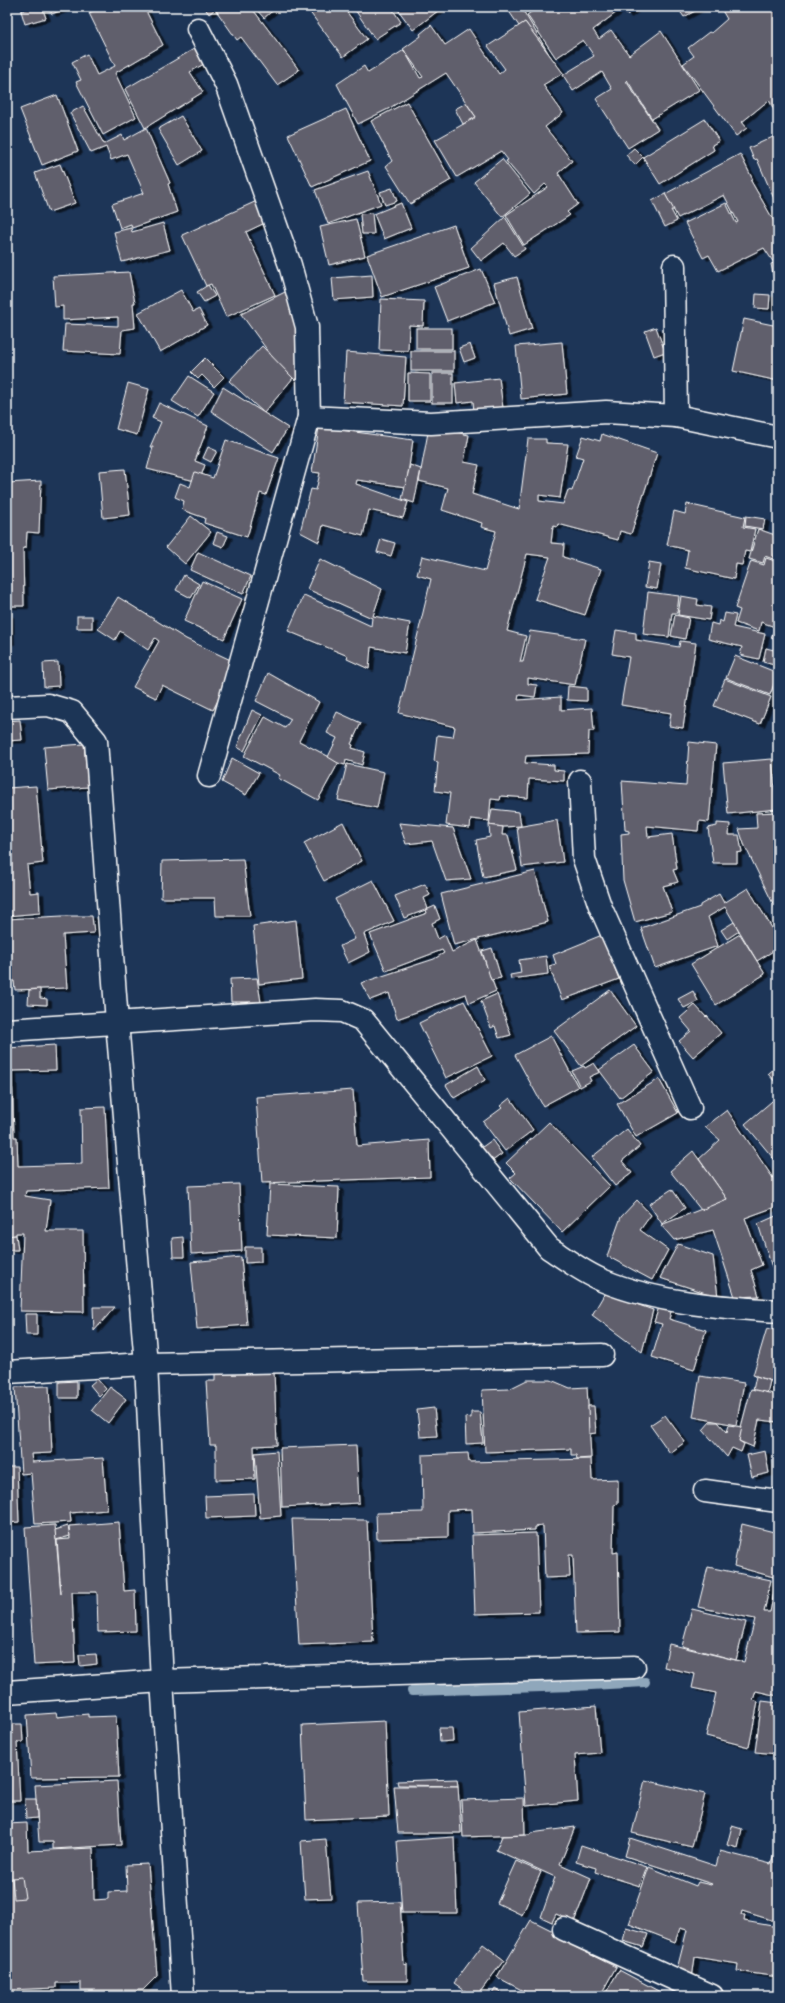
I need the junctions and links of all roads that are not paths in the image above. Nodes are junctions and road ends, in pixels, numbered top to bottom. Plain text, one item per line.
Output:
1 (198, 29) dead end
2 (674, 266) dead end
3 (676, 416) junction
4 (309, 417) junction
5 (778, 437) edge
6 (7, 707) edge
7 (209, 776) dead end
8 (580, 781) dead end
9 (117, 1022) junction
10 (7, 1030) edge
11 (690, 1108) dead end
12 (778, 1311) edge
13 (602, 1355) dead end
14 (146, 1364) junction
15 (7, 1372) edge
16 (705, 1491) dead end
17 (778, 1501) edge
18 (634, 1667) dead end
19 (162, 1681) junction
20 (7, 1692) edge
21 (564, 1929) dead end
22 (183, 1996) edge
23 (712, 1996) edge

1 - 4 street
2 - 3 street
3 - 4 street
3 - 5 street
4 - 7 street
6 - 9 street
8 - 11 street
9 - 10 street
9 - 12 street
9 - 14 street
13 - 14 street
14 - 15 street
14 - 19 street
16 - 17 street
18 - 19 street
19 - 20 street
19 - 22 street
21 - 23 street

